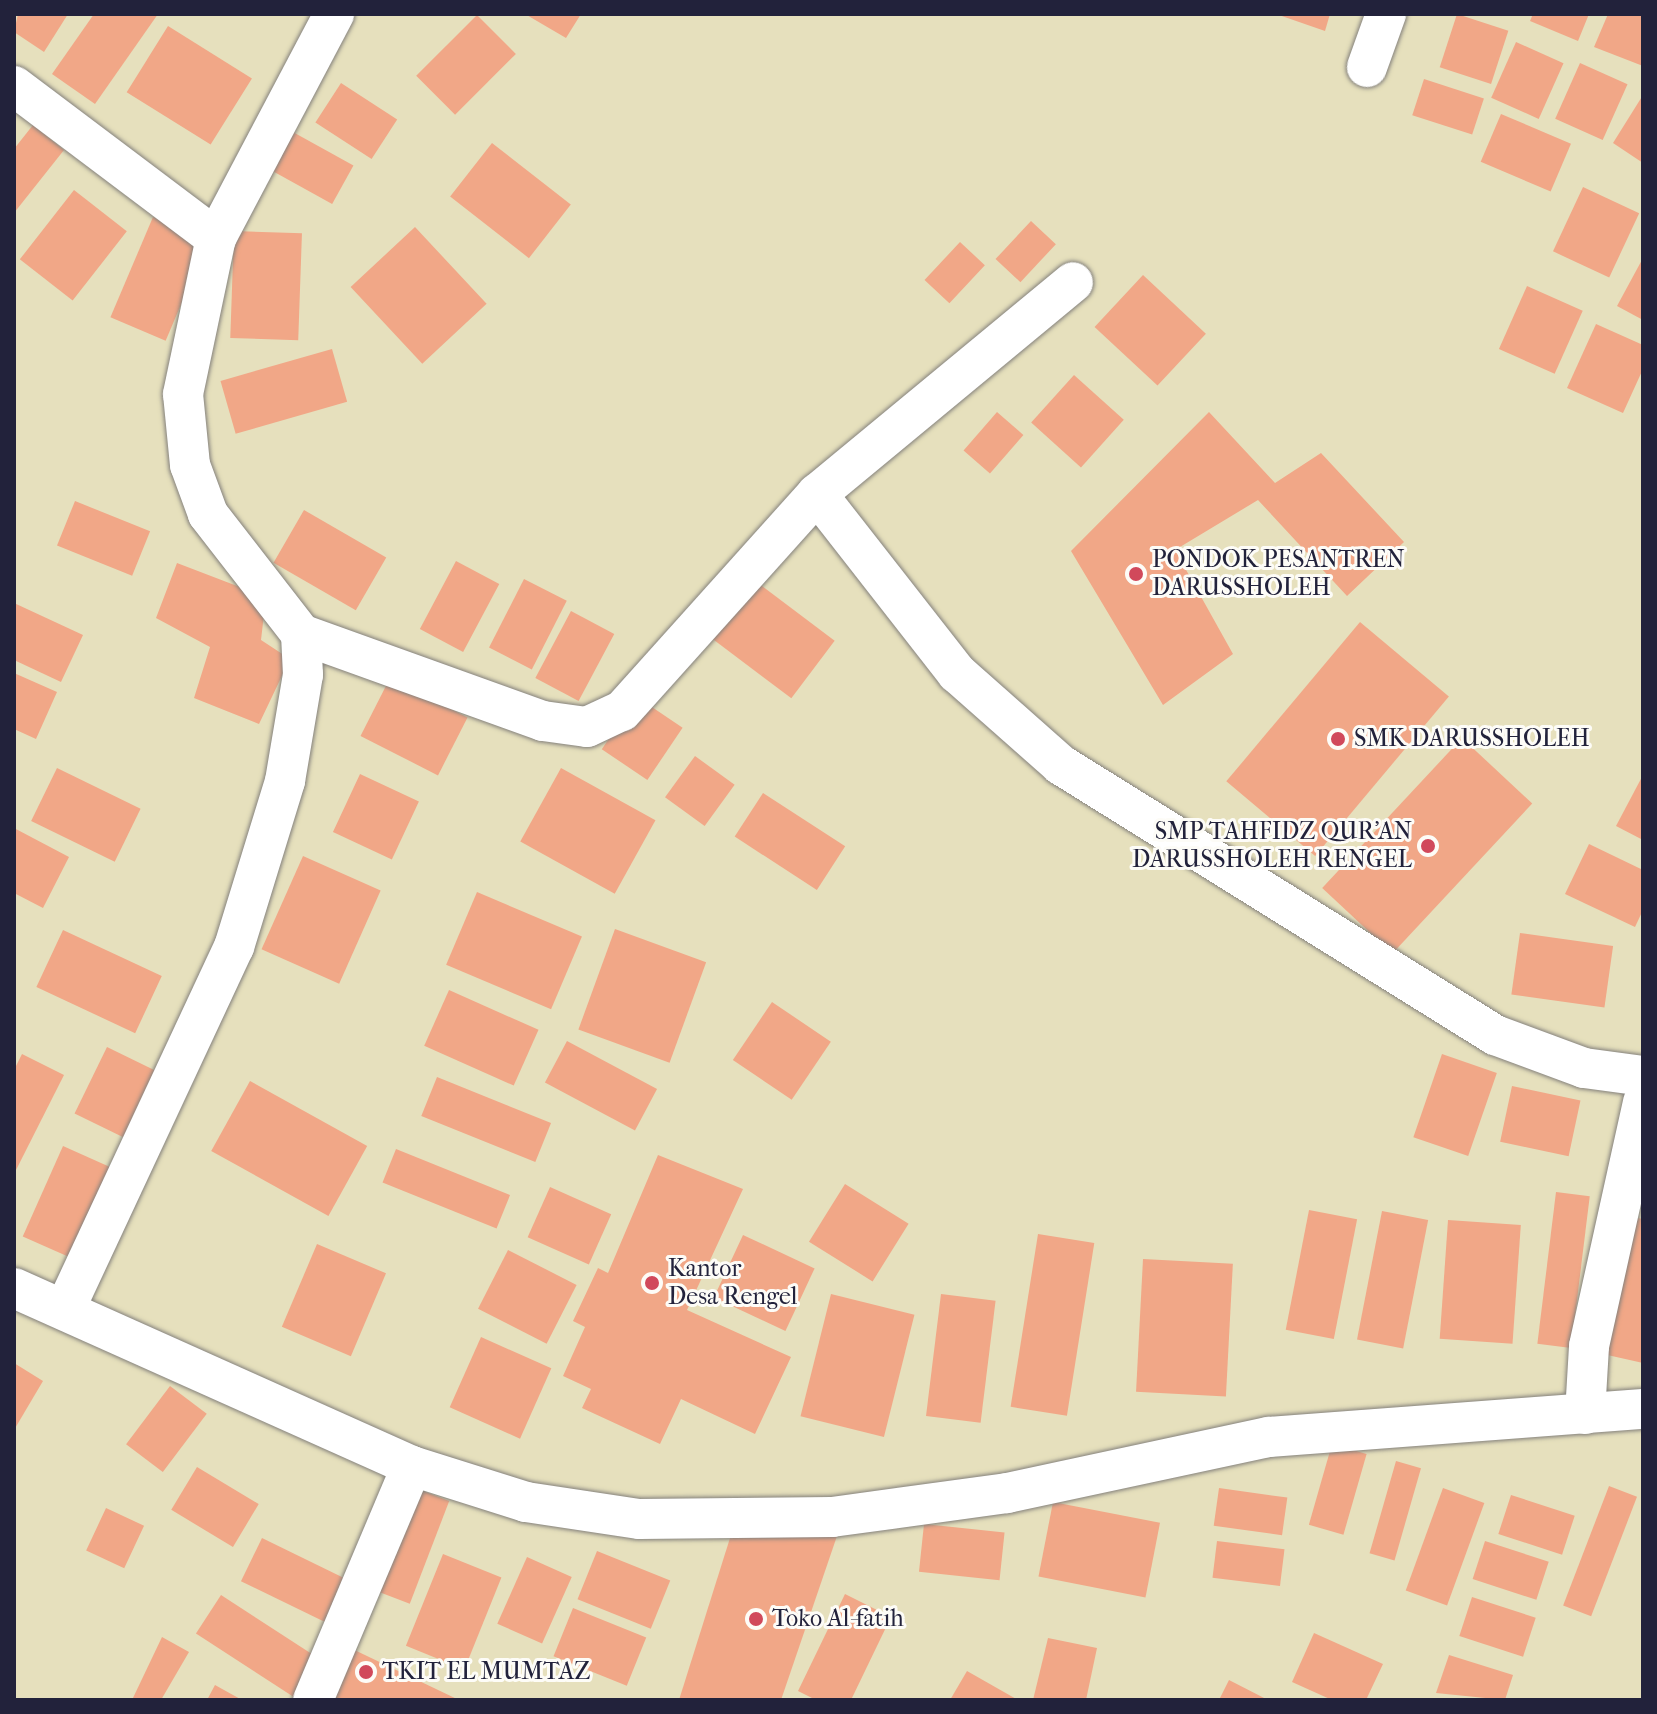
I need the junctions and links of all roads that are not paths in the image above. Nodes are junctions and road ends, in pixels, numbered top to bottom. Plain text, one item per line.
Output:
1 (334, 14) edge
2 (1386, 14) edge
3 (1367, 67) dead end
4 (14, 86) edge
5 (216, 238) junction
6 (1073, 282) dead end
7 (817, 494) junction
8 (301, 634) junction
9 (1643, 1076) edge
10 (1643, 1102) edge
11 (14, 1288) edge
12 (65, 1309) junction
13 (1643, 1409) edge
14 (1585, 1414) junction
15 (412, 1466) junction
16 (313, 1700) edge

1 - 5 street
2 - 3 street
4 - 5 street
5 - 8 street
6 - 7 street
7 - 8 street
7 - 9 street
8 - 12 street
10 - 14 street
11 - 12 street
12 - 15 street
13 - 14 street
14 - 15 street
15 - 16 street

